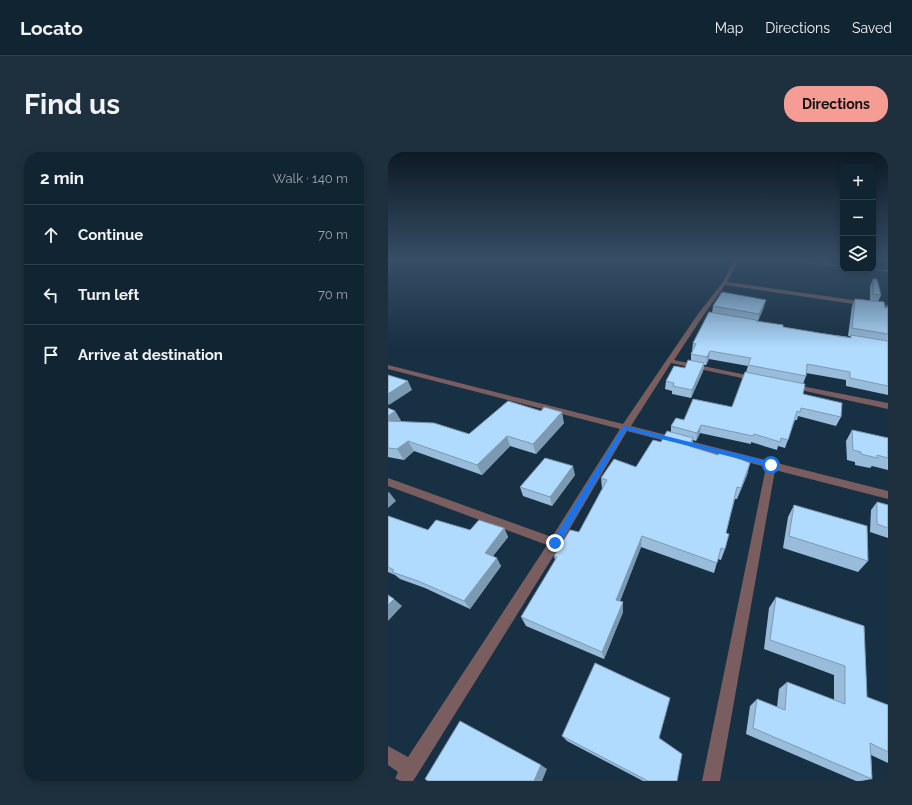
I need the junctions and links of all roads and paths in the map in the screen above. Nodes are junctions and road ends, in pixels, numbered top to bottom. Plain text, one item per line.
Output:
1 (720, 289) edge
2 (769, 289) edge
3 (888, 306) edge
4 (670, 361) junction
5 (388, 367) edge
6 (763, 380) edge
7 (779, 383) edge
8 (888, 406) edge
9 (625, 428) junction
10 (771, 465) junction
11 (388, 482) edge
12 (888, 495) edge
13 (555, 543) junction
14 (388, 755) edge
15 (407, 775) edge
16 (711, 781) edge

1 - 4 street
2 - 3 street
4 - 6 street
4 - 9 street
5 - 9 street
7 - 8 street
9 - 10 street
9 - 13 street
10 - 12 street
10 - 16 street
11 - 13 street
13 - 15 street
14 - 15 street

